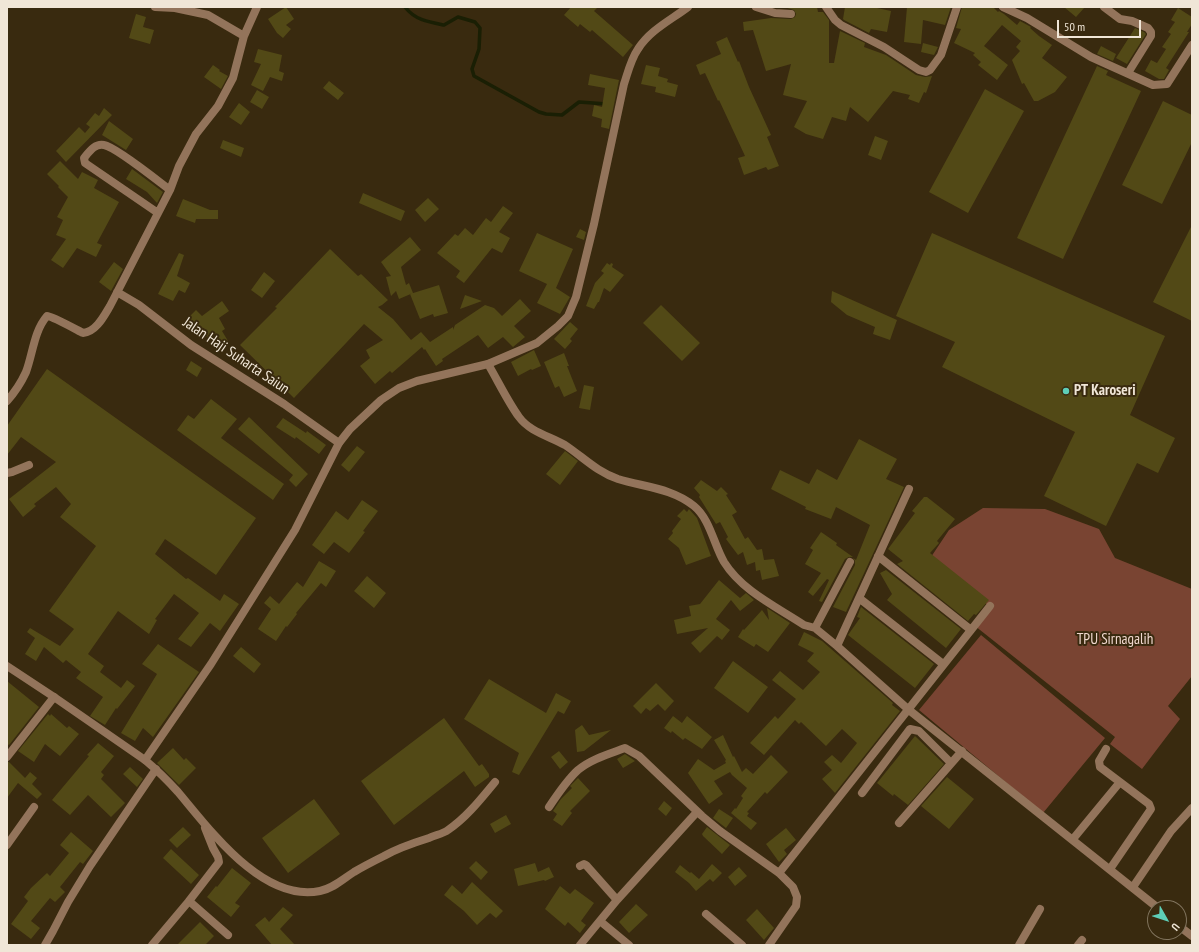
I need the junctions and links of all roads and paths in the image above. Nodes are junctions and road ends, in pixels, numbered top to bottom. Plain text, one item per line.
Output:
1 (155, 7) edge
2 (257, 7) edge
3 (688, 7) edge
4 (756, 7) edge
5 (826, 7) edge
6 (957, 7) edge
7 (1003, 7) edge
8 (1104, 7) edge
9 (791, 14) dead end
10 (244, 36) junction
11 (1192, 45) edge
12 (1128, 73) junction
13 (170, 190) junction
14 (158, 213) junction
15 (117, 292) junction
16 (488, 364) junction
17 (7, 401) edge
18 (339, 443) junction
19 (29, 465) dead end
20 (7, 473) edge
21 (909, 489) dead end
22 (878, 556) junction
23 (850, 562) dead end
24 (859, 598) junction
25 (990, 606) dead end
26 (815, 628) junction
27 (971, 630) junction
28 (837, 646) junction
29 (942, 664) junction
30 (7, 666) edge
31 (54, 697) junction
32 (909, 710) junction
33 (1106, 750) dead end
34 (962, 751) junction
35 (7, 757) edge
36 (145, 760) junction
37 (951, 763) junction
38 (156, 769) junction
39 (495, 782) dead end
40 (1120, 782) junction
41 (862, 792) dead end
42 (34, 807) dead end
43 (549, 807) dead end
44 (1192, 808) edge
45 (697, 812) junction
46 (900, 823) dead end
47 (204, 824) junction
48 (1073, 839) junction
49 (7, 845) edge
50 (580, 866) dead end
51 (1110, 869) junction
52 (779, 873) junction
53 (1133, 887) junction
54 (616, 900) junction
55 (1148, 900) edge
56 (189, 901) junction
57 (1040, 909) dead end
58 (706, 914) dead end
59 (600, 921) junction
60 (228, 935) dead end
61 (45, 945) edge
62 (152, 945) edge
63 (580, 945) edge
64 (629, 945) edge
65 (742, 945) edge
66 (770, 945) edge
67 (1018, 945) edge

1 - 10 street
2 - 10 street
3 - 16 street
4 - 9 street
5 - 6 street
7 - 12 street
8 - 12 street
10 - 13 street
11 - 12 street
13 - 14 street
13 - 14 street
14 - 15 street
15 - 17 street
15 - 18 street, Jalan Haji Suharta Saiun
16 - 18 street
16 - 26 street
18 - 36 street
19 - 20 street
21 - 22 street
22 - 24 street
22 - 27 street
23 - 26 street
24 - 28 street
24 - 29 street
25 - 27 street
26 - 28 street
27 - 29 street
28 - 32 street
29 - 32 street
30 - 31 street
31 - 35 street
31 - 36 street
32 - 34 street
32 - 52 street
33 - 40 street
34 - 37 street
34 - 48 street
36 - 38 street
37 - 41 street
37 - 46 street
38 - 47 street
38 - 61 street
39 - 47 street
40 - 48 street
40 - 51 street
42 - 49 street
43 - 45 street
44 - 53 street
45 - 52 street
45 - 54 street
47 - 56 street
48 - 51 street
50 - 54 street
51 - 53 street
52 - 66 street
53 - 55 street
54 - 59 street
56 - 60 street
56 - 62 street
57 - 67 street
58 - 65 street
59 - 63 street
59 - 64 street

